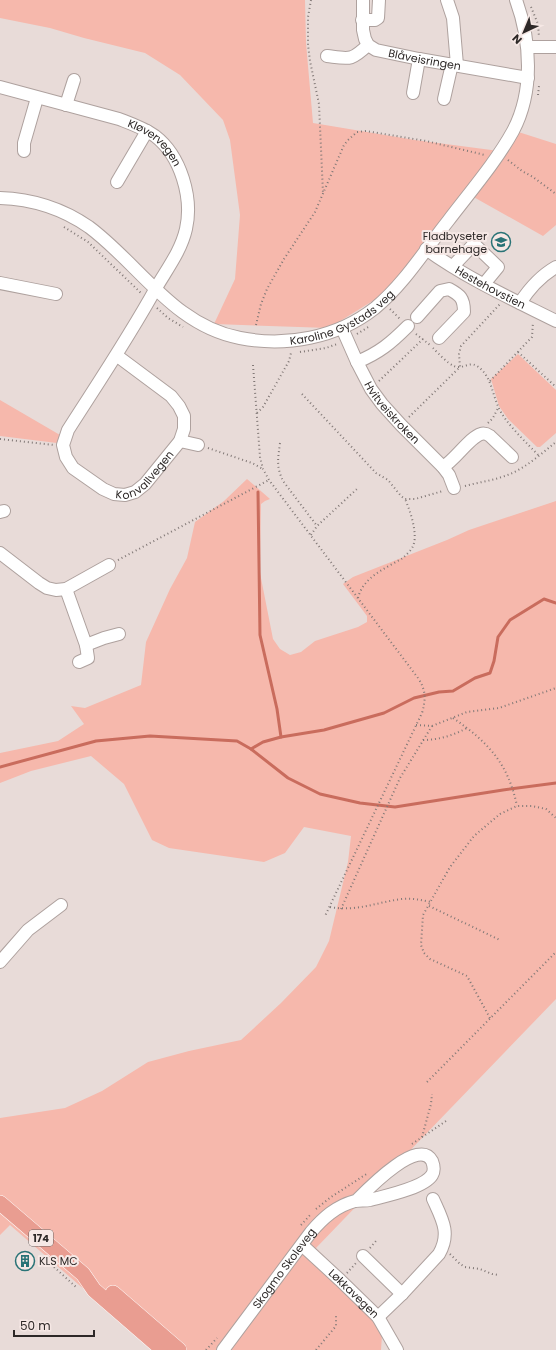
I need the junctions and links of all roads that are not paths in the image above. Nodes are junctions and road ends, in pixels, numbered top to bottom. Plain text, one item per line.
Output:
1 (363, 0) edge
2 (379, 0) edge
3 (447, 0) edge
4 (516, 0) edge
5 (362, 20) junction
6 (368, 45) junction
7 (534, 47) junction
8 (556, 47) edge
9 (327, 56) dead end
10 (419, 59) junction
11 (455, 65) junction
12 (528, 78) junction
13 (74, 80) dead end
14 (0, 88) edge
15 (413, 93) dead end
16 (37, 98) junction
17 (444, 99) dead end
18 (66, 106) junction
19 (147, 131) junction
20 (24, 150) dead end
21 (117, 182) dead end
22 (0, 198) edge
23 (426, 249) junction
24 (452, 266) junction
25 (556, 267) edge
26 (472, 277) junction
27 (0, 284) edge
28 (484, 284) junction
29 (156, 289) junction
30 (56, 294) dead end
31 (458, 294) junction
32 (520, 303) junction
33 (417, 317) dead end
34 (556, 321) edge
35 (408, 326) road end
36 (342, 328) junction
37 (439, 338) dead end
38 (116, 355) junction
39 (357, 362) junction
40 (180, 441) junction
41 (198, 445) road end
42 (512, 458) dead end
43 (443, 467) junction
44 (454, 488) dead end
45 (0, 553) edge
46 (109, 565) road end
47 (66, 589) junction
48 (119, 634) dead end
49 (86, 645) junction
50 (79, 662) dead end
51 (60, 906) dead end
52 (0, 962) edge
53 (433, 1199) dead end
54 (356, 1200) junction
55 (0, 1203) edge
56 (302, 1244) junction
57 (363, 1256) dead end
58 (83, 1274) junction
59 (402, 1294) junction
60 (378, 1317) junction
61 (163, 1350) edge
62 (179, 1350) edge
63 (223, 1350) edge
64 (397, 1350) edge

1 - 5 street
2 - 5 street
3 - 11 street
4 - 7 street, Karoline Gystads veg
5 - 6 street
6 - 9 street
6 - 10 street, Blåveisringen
7 - 8 street
7 - 12 street, Karoline Gystads veg
10 - 11 street, Blåveisringen
10 - 15 street
11 - 12 street, Blåveisringen
11 - 17 street
12 - 23 street, Karoline Gystads veg
13 - 18 street
14 - 16 street, Kløvervegen
16 - 18 street, Kløvervegen
16 - 20 street
18 - 19 street, Kløvervegen
19 - 21 street
19 - 29 street, Kløvervegen
22 - 29 street, Karoline Gystads veg
23 - 24 street, Hestehovstien
23 - 36 street, Karoline Gystads veg
24 - 26 street, Hestehovstien
24 - 28 street
25 - 32 street
26 - 28 street, Hestehovstien
26 - 31 street
27 - 30 street
28 - 32 street, Hestehovstien
29 - 36 street, Karoline Gystads veg
29 - 38 street
31 - 33 street
31 - 37 street
32 - 34 street, Hestehovstien
35 - 39 street
36 - 39 street, Hvitveiskroken
38 - 40 street, Konvallvegen
38 - 40 street, Konvallvegen
39 - 43 street, Hvitveiskroken
40 - 41 street
42 - 43 street
43 - 44 street, Hvitveiskroken
45 - 47 street
46 - 47 street
47 - 49 street
48 - 49 street
49 - 50 street
51 - 52 street
53 - 59 street
54 - 54 street, Skogmo Skoleveg
54 - 56 street, Skogmo Skoleveg
55 - 58 main road, 174
56 - 60 street, Løkkavegen
56 - 63 street, Skogmo Skoleveg
57 - 59 street
58 - 61 main road, 174
58 - 62 main road, 174
59 - 60 street
60 - 64 street, Løkkavegen

